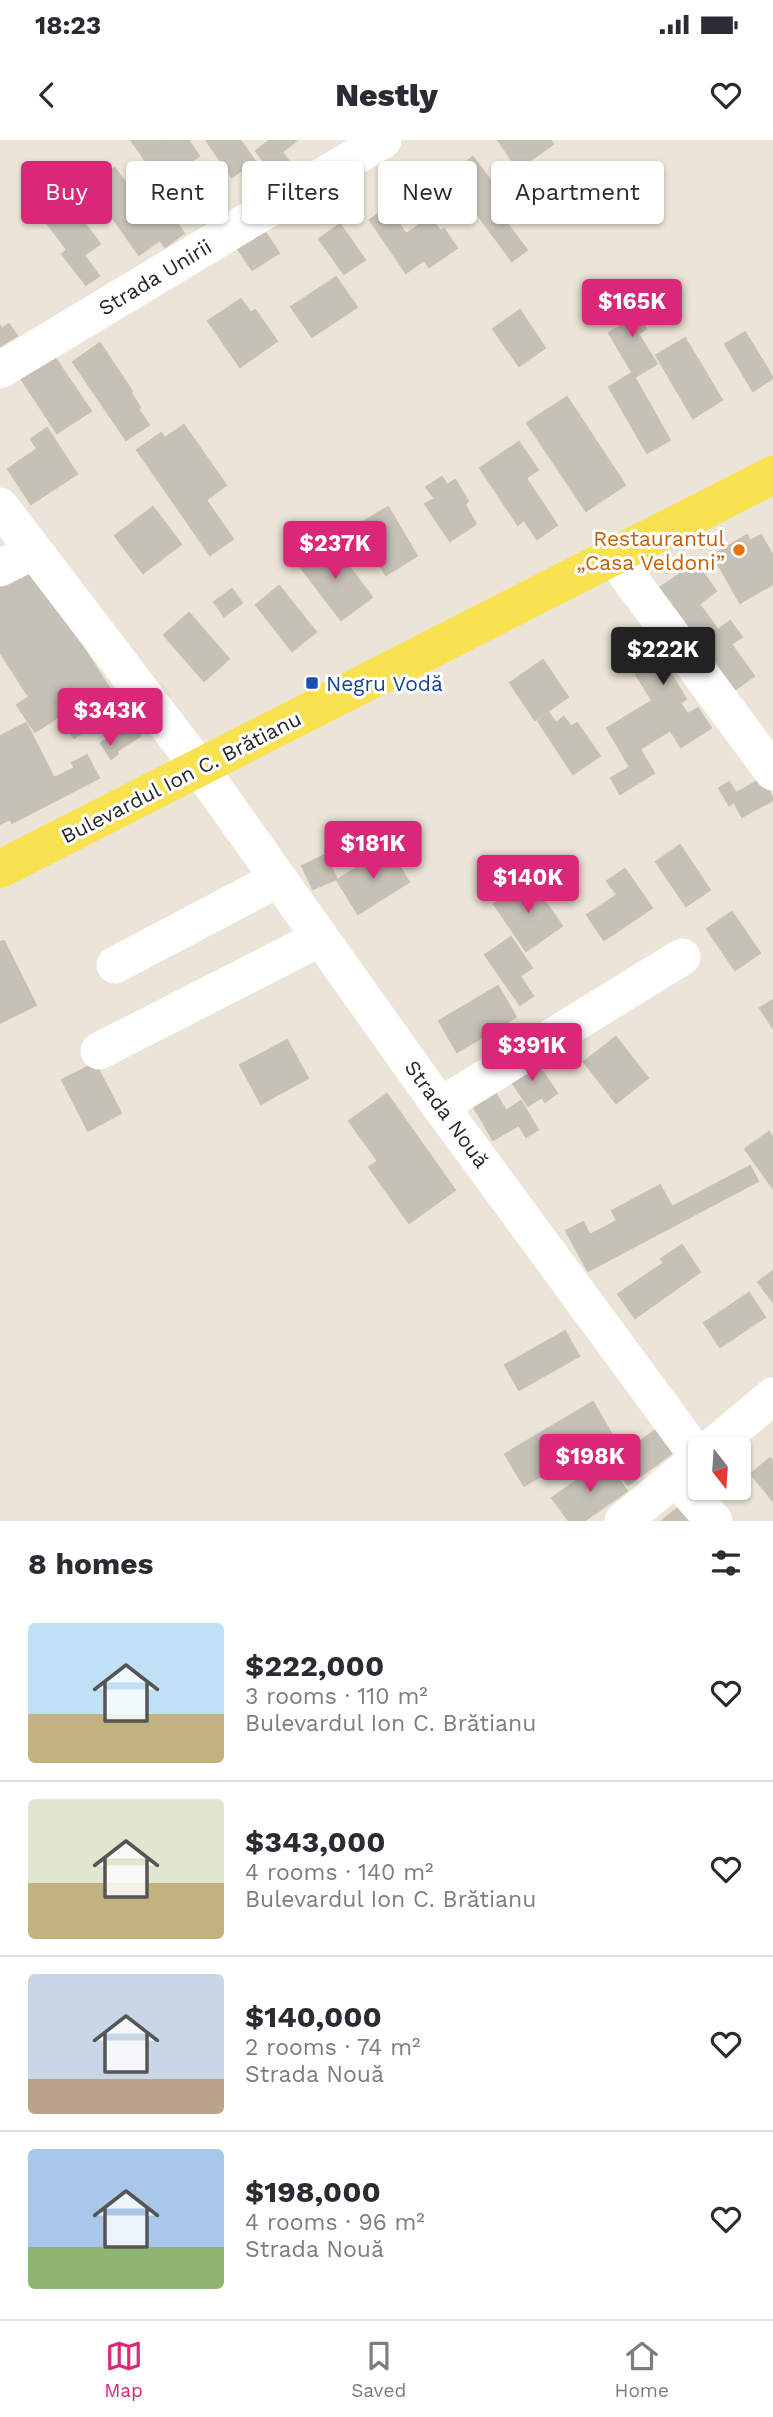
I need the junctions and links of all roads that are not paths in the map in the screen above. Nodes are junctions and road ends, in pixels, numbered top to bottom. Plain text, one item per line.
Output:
1 (383, 140) edge
2 (0, 370) edge
3 (773, 475) edge
4 (0, 506) edge
5 (34, 551) junction
6 (613, 556) junction
7 (0, 568) edge
8 (199, 767) junction
9 (773, 772) edge
10 (1, 867) edge
11 (278, 879) junction
12 (320, 938) junction
13 (682, 957) dead end
14 (115, 965) dead end
15 (99, 1051) dead end
16 (440, 1106) junction
17 (773, 1396) edge
18 (724, 1437) edge
19 (688, 1450) edge
20 (688, 1468) edge
21 (707, 1500) edge
22 (623, 1521) edge
23 (713, 1521) edge

1 - 2 street, Strada Unirii
3 - 6 main road, Bulevardul Ion C. Brătianu
4 - 5 street, Strada Nouă
5 - 7 street
5 - 8 street, Strada Nouă
6 - 8 main road, Bulevardul Ion C. Brătianu
6 - 9 street
8 - 10 main road, Bulevardul Ion C. Brătianu
8 - 11 street, Strada Nouă
11 - 12 street, Strada Nouă
11 - 14 street
12 - 15 street
12 - 16 street, Strada Nouă
13 - 16 street
16 - 19 street, Strada Nouă
17 - 18 street
20 - 22 street
21 - 23 street, Strada Nouă

